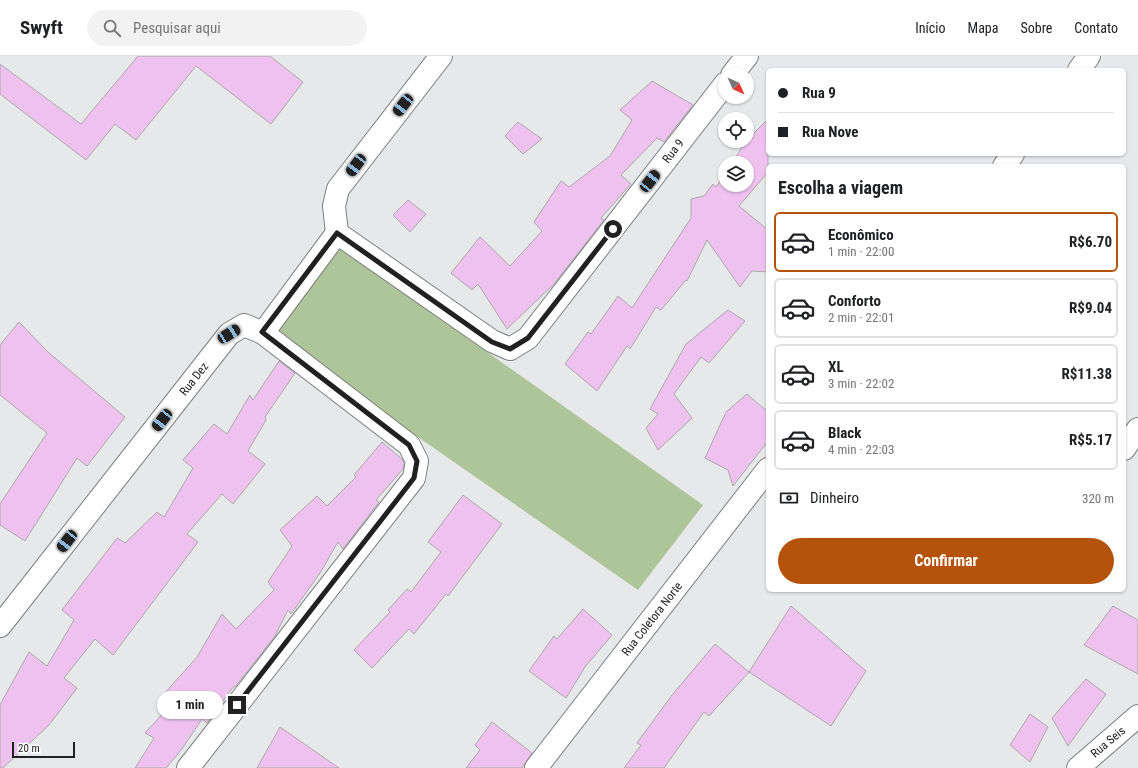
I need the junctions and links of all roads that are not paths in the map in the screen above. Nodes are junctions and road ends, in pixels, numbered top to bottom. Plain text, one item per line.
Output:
1 (441, 56) edge
2 (747, 56) edge
3 (1089, 56) edge
4 (738, 68) edge
5 (1080, 68) edge
6 (718, 93) edge
7 (337, 233) junction
8 (262, 332) junction
9 (1138, 429) edge
10 (1126, 446) edge
11 (766, 472) edge
12 (0, 626) edge
13 (1138, 716) edge
14 (188, 768) edge
15 (536, 768) edge
16 (1078, 768) edge

1 - 7 street
2 - 4 street
3 - 5 street
6 - 7 street, Rua 9
7 - 8 street
8 - 12 street, Rua Dez
8 - 14 street, Rua Dez
9 - 10 street
11 - 15 street, Rua Coletora Norte
13 - 16 street, Rua Seis

